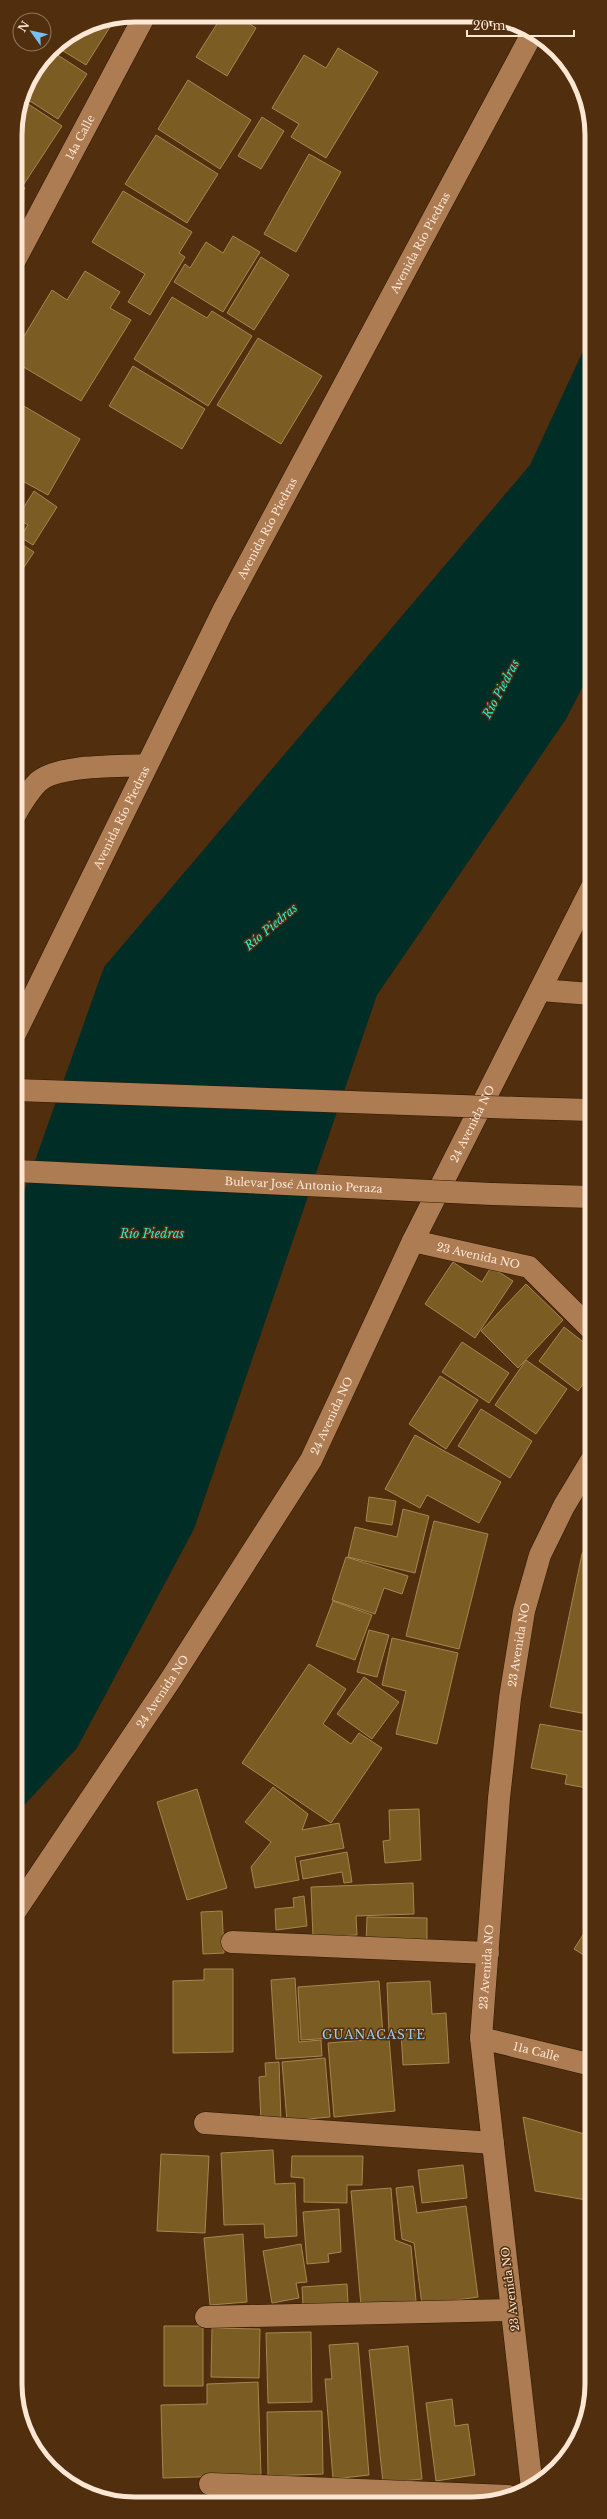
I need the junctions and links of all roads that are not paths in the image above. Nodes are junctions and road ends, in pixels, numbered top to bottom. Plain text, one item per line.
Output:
1 (141, 22) edge
2 (530, 38) edge
3 (22, 247) edge
4 (147, 765) junction
5 (22, 807) edge
6 (585, 901) edge
7 (540, 990) junction
8 (585, 994) edge
9 (22, 1020) edge
10 (22, 1090) edge
11 (585, 1110) edge
12 (22, 1171) edge
13 (585, 1197) edge
14 (412, 1241) junction
15 (585, 1323) edge
16 (585, 1471) edge
17 (22, 1901) edge
18 (232, 1942) dead end
19 (488, 1953) junction
20 (481, 2038) junction
21 (585, 2063) edge
22 (205, 2123) dead end
23 (493, 2143) junction
24 (512, 2310) junction
25 (206, 2317) dead end
26 (531, 2481) edge
27 (210, 2484) dead end
28 (492, 2495) edge

1 - 3 street, 14a Calle
2 - 4 street, Avenida Río Piedras
4 - 5 street
4 - 9 street, Avenida Río Piedras
6 - 7 street, 24 Avenida NO
7 - 8 street
7 - 14 street, 24 Avenida NO
10 - 11 street, bridge
12 - 13 street, Bulevar José Antonio Peraza, bridge
14 - 15 street, 23 Avenida NO
14 - 17 street, 24 Avenida NO
16 - 19 street, 23 Avenida NO
18 - 19 street
19 - 20 street, 23 Avenida NO
20 - 21 street, 11a Calle
20 - 23 street, 23 Avenida NO
22 - 23 street
23 - 24 street, 23 Avenida NO
24 - 25 street
24 - 26 street, 23 Avenida NO
27 - 28 street

